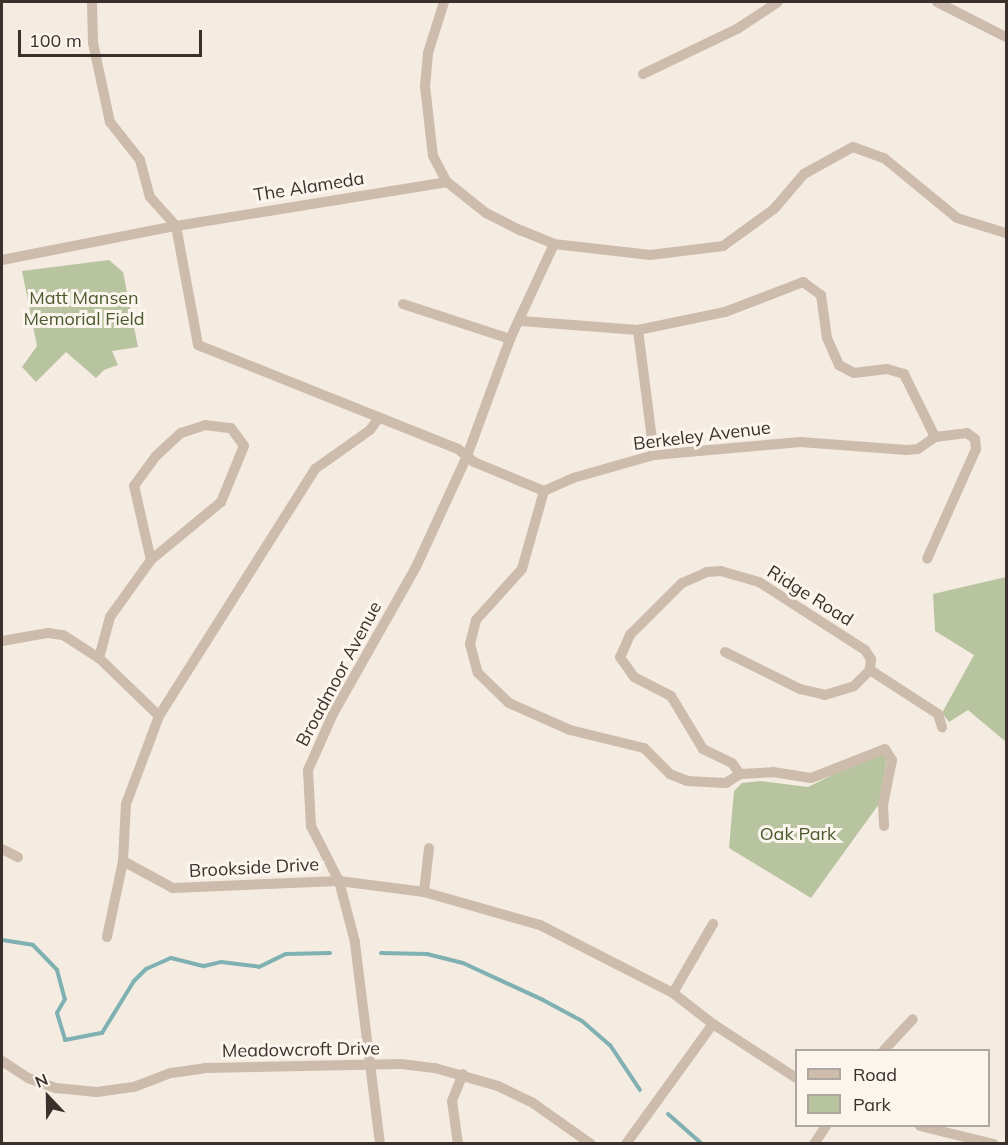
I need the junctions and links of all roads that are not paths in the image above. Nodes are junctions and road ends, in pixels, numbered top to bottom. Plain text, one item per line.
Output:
1 (92, 2) edge
2 (444, 2) edge
3 (778, 2) edge
4 (937, 2) edge
5 (1006, 37) edge
6 (643, 74) dead end
7 (447, 182) junction
8 (176, 226) junction
9 (1006, 232) edge
10 (555, 244) junction
11 (2, 260) edge
12 (403, 304) dead end
13 (521, 321) junction
14 (638, 330) junction
15 (510, 339) junction
16 (378, 419) junction
17 (935, 437) junction
18 (654, 455) junction
19 (467, 456) junction
20 (544, 491) junction
21 (927, 559) dead end
22 (151, 560) junction
23 (2, 641) edge
24 (725, 652) dead end
25 (99, 658) junction
26 (870, 669) junction
27 (159, 716) junction
28 (942, 727) dead end
29 (740, 774) junction
30 (884, 826) dead end
31 (429, 848) dead end
32 (2, 849) edge
33 (18, 857) dead end
34 (123, 861) junction
35 (339, 880) junction
36 (424, 892) junction
37 (713, 924) dead end
38 (107, 937) dead end
39 (673, 993) junction
40 (913, 1018) dead end
41 (714, 1024) junction
42 (885, 1049) edge
43 (2, 1061) edge
44 (370, 1065) junction
45 (463, 1074) junction
46 (795, 1077) edge
47 (825, 1127) edge
48 (928, 1127) edge
49 (380, 1143) edge
50 (458, 1143) edge
51 (591, 1143) edge
52 (626, 1143) edge
53 (814, 1143) edge
54 (994, 1143) edge

1 - 8 street
2 - 7 street
3 - 6 street
4 - 5 street
7 - 8 street, The Alameda
7 - 10 street
8 - 11 street, The Alameda
8 - 16 street
9 - 10 street
10 - 13 street, Broadmoor Avenue
12 - 15 street
13 - 14 street
13 - 15 street, Broadmoor Avenue
14 - 17 street
14 - 18 street
15 - 19 street, Broadmoor Avenue
16 - 19 street
16 - 27 street
17 - 18 street, Berkeley Avenue
17 - 21 street, Berkeley Avenue
18 - 20 street, Berkeley Avenue
19 - 20 street
19 - 35 street, Broadmoor Avenue
20 - 29 street
22 - 22 street
22 - 25 street
23 - 25 street
24 - 26 street
25 - 27 street
26 - 28 street
26 - 29 street, Ridge Road
27 - 34 street
29 - 30 street
31 - 36 street
32 - 33 street
34 - 35 street, Brookside Drive
34 - 38 street
35 - 36 street, Brookside Drive
35 - 44 street, Broadmoor Avenue
36 - 39 street, Brookside Drive
37 - 39 street
39 - 41 street, Brookside Drive
40 - 42 street
41 - 46 street, Brookside Drive
41 - 52 street
43 - 44 street, Meadowcroft Drive
44 - 45 street, Meadowcroft Drive
44 - 49 street, Broadmoor Avenue
45 - 50 street
45 - 51 street, Meadowcroft Drive
47 - 53 street
48 - 54 street

